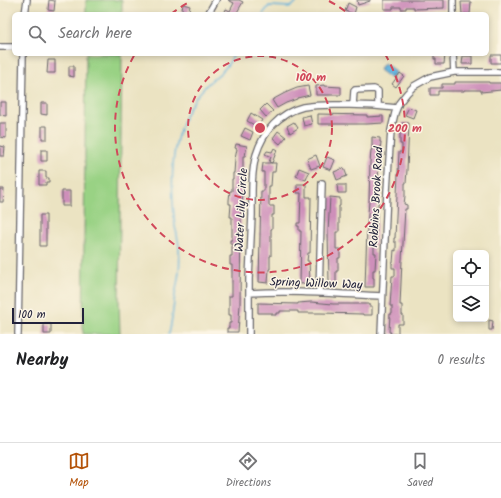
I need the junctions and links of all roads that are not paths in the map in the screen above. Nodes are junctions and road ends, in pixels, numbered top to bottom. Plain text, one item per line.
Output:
1 (27, 0) edge
2 (216, 0) edge
3 (453, 0) edge
4 (25, 12) edge
5 (209, 12) edge
6 (453, 12) edge
7 (0, 47) edge
8 (12, 47) edge
9 (23, 56) edge
10 (453, 56) edge
11 (454, 72) junction
12 (501, 72) edge
13 (353, 105) junction
14 (378, 106) junction
15 (397, 108) junction
16 (322, 183) dead end
17 (319, 293) junction
18 (249, 294) junction
19 (382, 296) junction
20 (18, 334) edge
21 (249, 334) edge
22 (381, 334) edge

1 - 4 street
2 - 5 street
3 - 6 street
7 - 8 street
9 - 20 street
10 - 11 street
11 - 12 street, Robbins Brook Road
11 - 15 street, Robbins Brook Road
13 - 14 street, Water Lily Circle
13 - 14 street
13 - 18 street, Water Lily Circle
14 - 15 street, Water Lily Circle
15 - 19 street, Robbins Brook Road
16 - 17 street
17 - 18 street, Spring Willow Way
17 - 19 street, Spring Willow Way
18 - 21 street, Water Lily Circle
19 - 22 street, Robbins Brook Road

